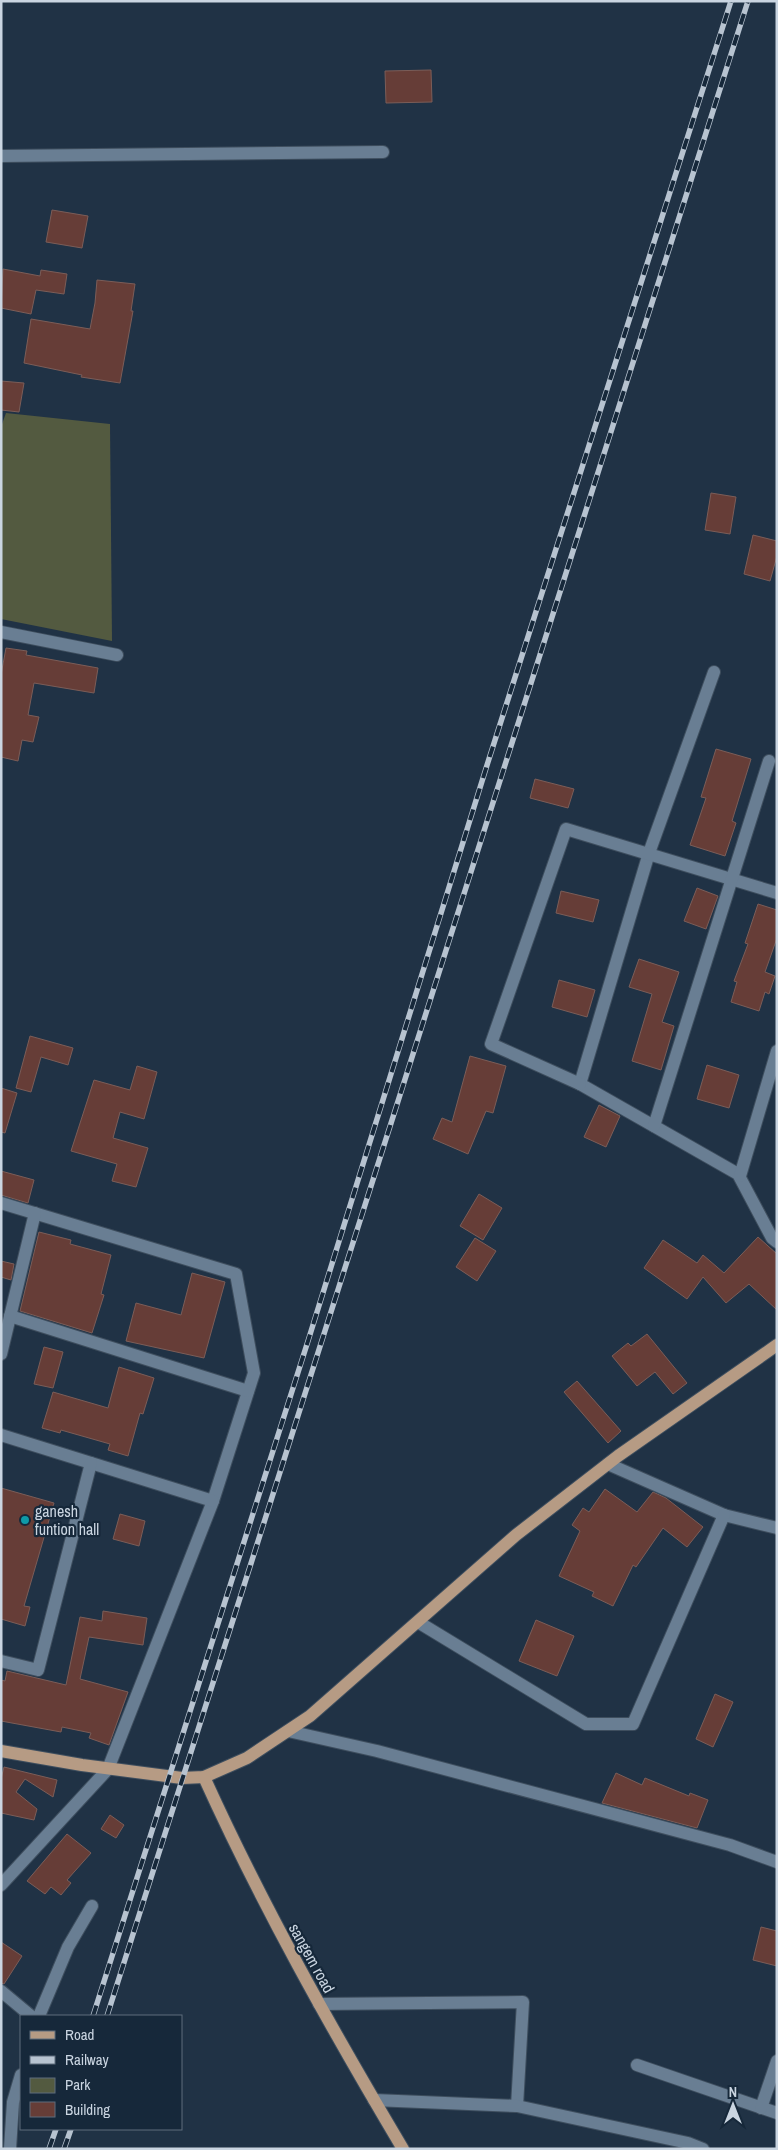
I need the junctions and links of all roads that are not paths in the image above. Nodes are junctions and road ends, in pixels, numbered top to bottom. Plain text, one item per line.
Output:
1 (383, 152) dead end
2 (1, 156) edge
3 (1, 632) edge
4 (117, 655) dead end
5 (714, 672) dead end
6 (769, 761) dead end
7 (649, 853) junction
8 (733, 880) junction
9 (777, 893) edge
10 (777, 1051) edge
11 (580, 1084) junction
12 (654, 1126) junction
13 (740, 1176) junction
14 (1, 1203) edge
15 (35, 1213) junction
16 (777, 1242) edge
17 (10, 1316) junction
18 (777, 1345) edge
19 (1, 1354) edge
20 (248, 1391) junction
21 (1, 1435) edge
22 (91, 1463) junction
23 (608, 1464) junction
24 (213, 1500) junction
25 (724, 1514) junction
26 (777, 1528) edge
27 (418, 1622) junction
28 (1, 1661) edge
29 (288, 1731) junction
30 (1, 1751) edge
31 (108, 1769) junction
32 (204, 1777) junction
33 (777, 1862) edge
34 (1, 1885) edge
35 (92, 1906) dead end
36 (1, 1991) edge
37 (319, 2004) junction
38 (30, 2015) edge
39 (39, 2015) edge
40 (777, 2061) edge
41 (637, 2065) dead end
42 (20, 2078) edge
43 (374, 2100) junction
44 (518, 2106) junction
45 (761, 2108) junction
46 (777, 2114) edge
47 (7, 2116) edge
48 (10, 2149) edge
49 (402, 2149) edge
50 (703, 2149) edge

1 - 2 street
3 - 4 street
5 - 7 street
6 - 8 street
7 - 8 street
7 - 11 street
7 - 11 street
8 - 9 street
8 - 12 street
10 - 13 street
11 - 12 street
12 - 13 street
13 - 16 street
14 - 15 street
15 - 17 street
15 - 20 street
17 - 19 street
17 - 20 street
18 - 23 main road
20 - 24 street
21 - 22 street
22 - 24 street
22 - 28 street
23 - 25 street
23 - 27 main road
24 - 31 street
25 - 26 street
25 - 27 street
27 - 29 main road
29 - 32 main road
29 - 33 street
30 - 31 main road
31 - 32 main road
31 - 34 street
32 - 37 main road, sangem road
35 - 39 street
36 - 38 street
37 - 43 main road, sangem road
37 - 44 street
40 - 45 street
41 - 45 street
42 - 47 street
43 - 44 street
43 - 49 main road, sangem road
44 - 50 street
45 - 46 street
47 - 48 street

